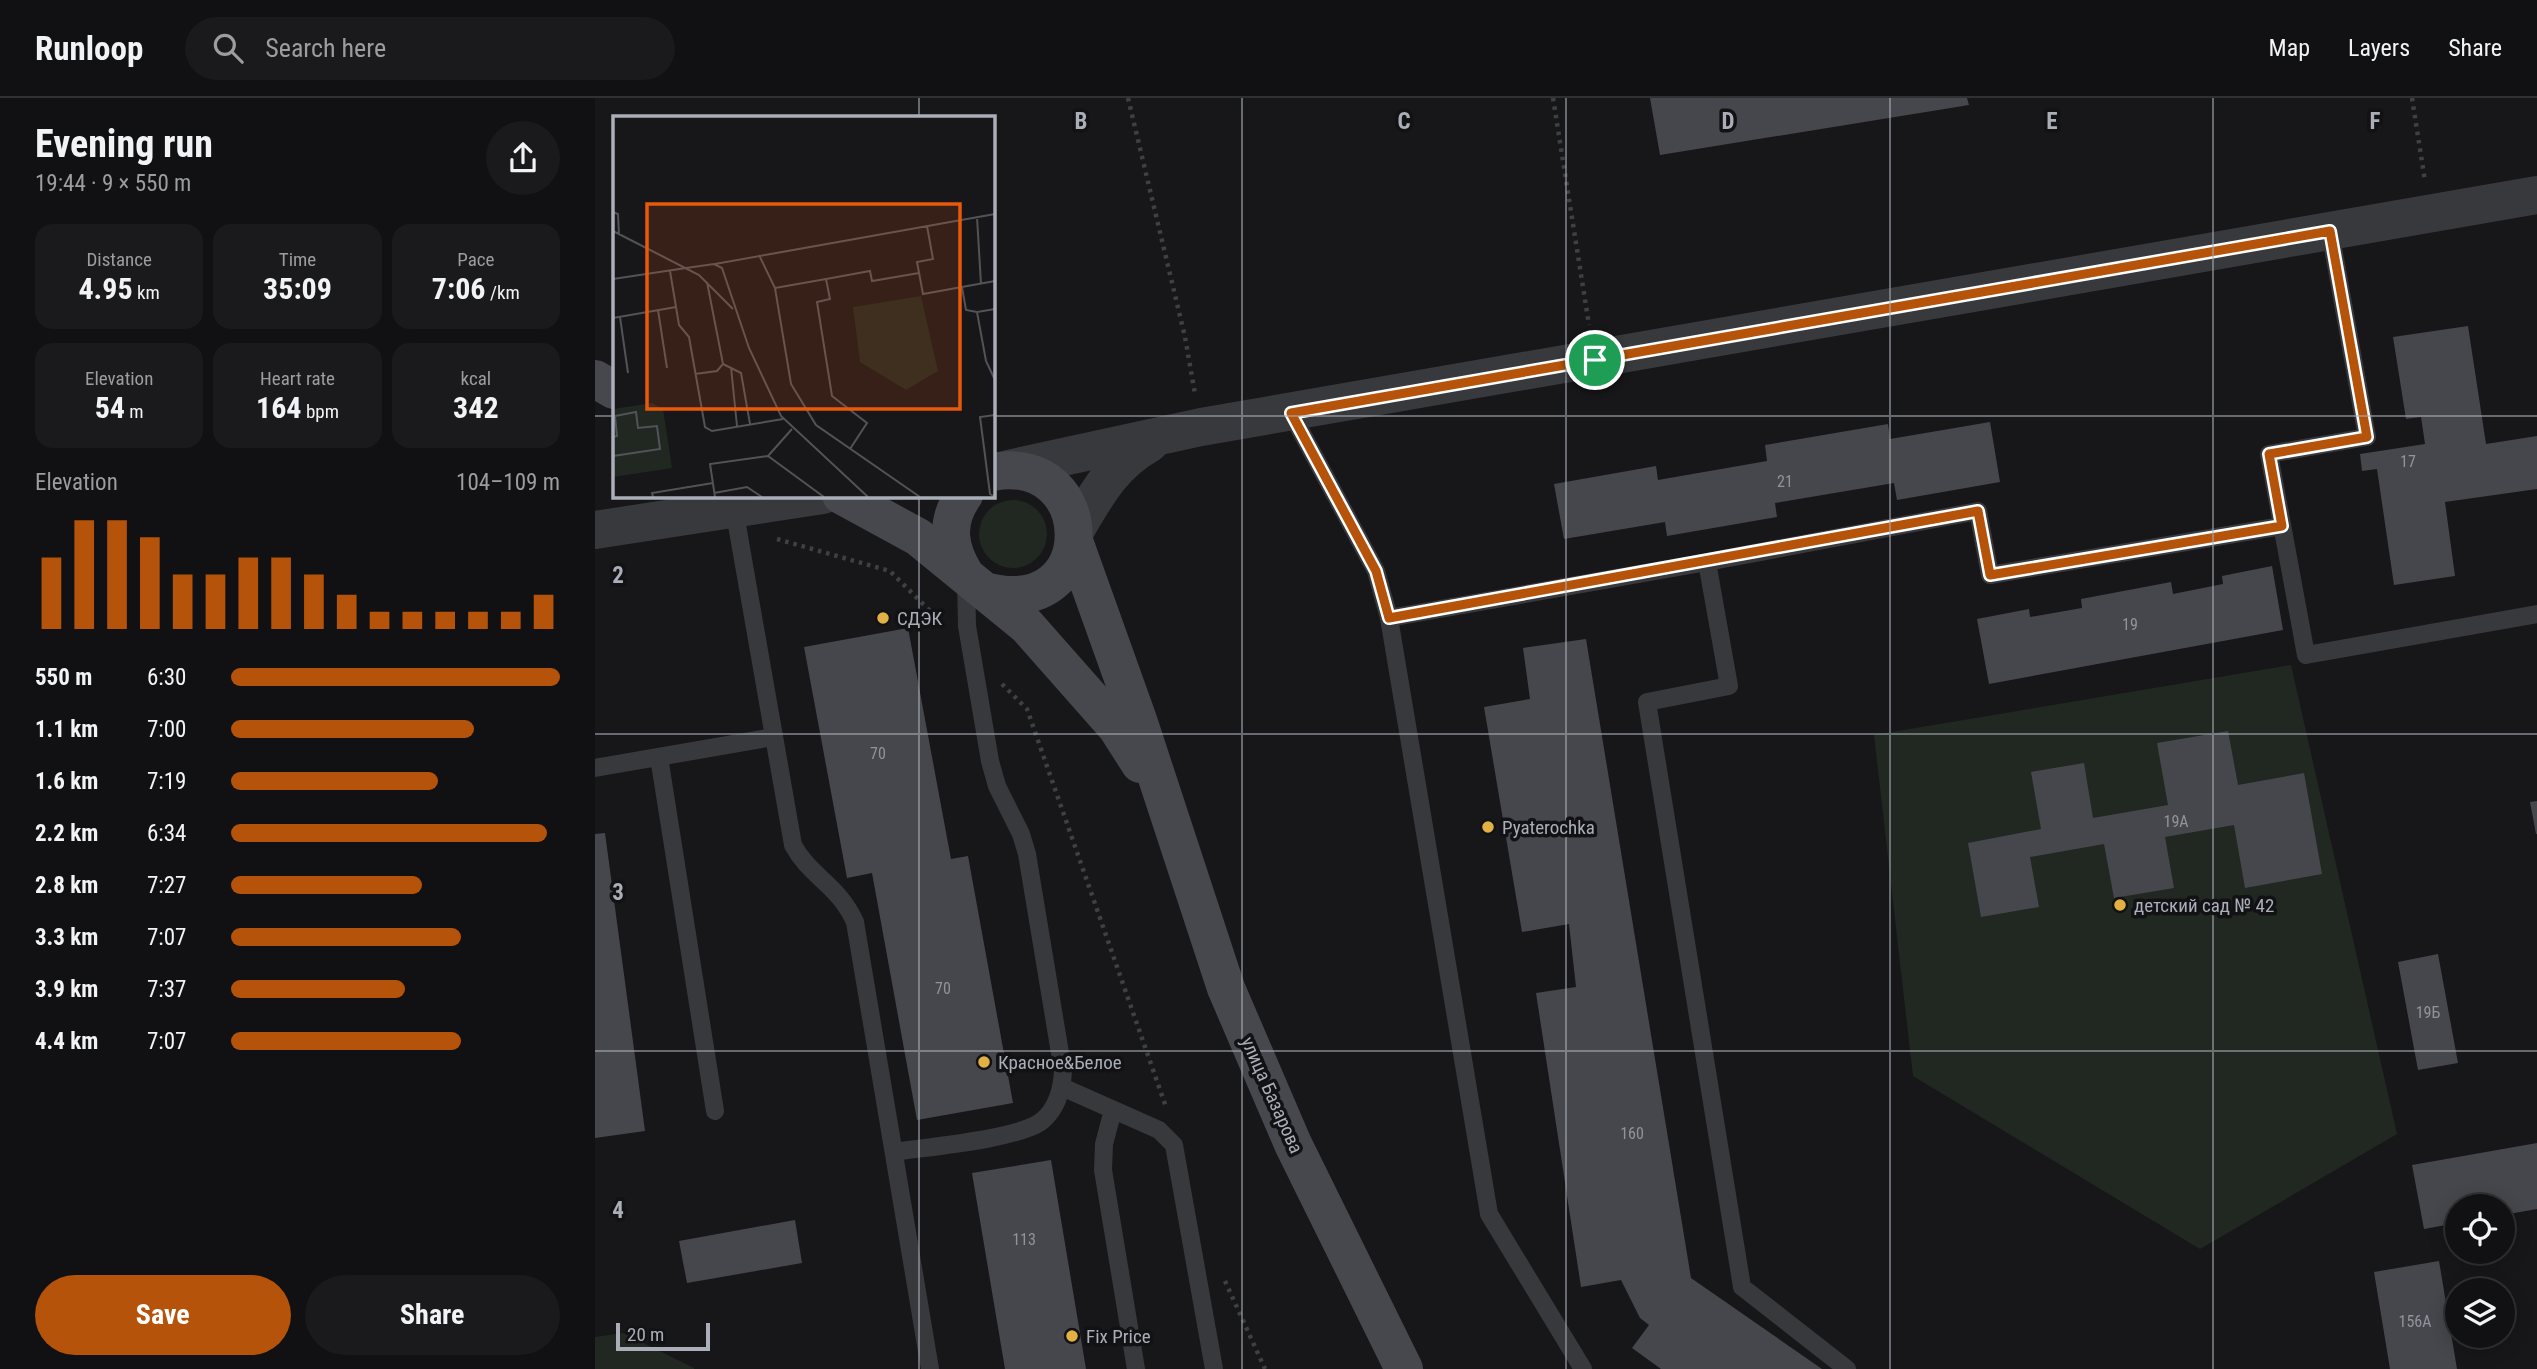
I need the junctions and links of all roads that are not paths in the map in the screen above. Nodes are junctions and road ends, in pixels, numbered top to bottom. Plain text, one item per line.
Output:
1 (2537, 195) edge
2 (2330, 231) junction
3 (595, 379) edge
4 (613, 389) edge
5 (1291, 413) junction
6 (1164, 435) junction
7 (1000, 470) edge
8 (810, 497) edge
9 (845, 497) edge
10 (963, 497) edge
11 (650, 509) edge
12 (734, 509) junction
13 (2282, 526) junction
14 (595, 530) edge
15 (1075, 538) junction
16 (1707, 562) junction
17 (975, 584) junction
18 (2537, 614) edge
19 (1389, 618) junction
20 (773, 737) junction
21 (659, 757) junction
22 (595, 768) edge
23 (1167, 811) junction
24 (1062, 1087) junction
25 (1113, 1110) junction
26 (715, 1111) dead end
27 (894, 1152) junction
28 (930, 1369) edge
29 (1136, 1369) edge
30 (1214, 1369) edge
31 (1404, 1369) edge
32 (1583, 1369) edge
33 (1847, 1369) edge

1 - 2 street
2 - 5 street
2 - 13 lane
3 - 4 main road
5 - 6 street
5 - 19 lane
6 - 7 street
6 - 15 street
7 - 15 main road, улица Базарова
8 - 12 street
9 - 17 main road, улица Базарова
10 - 17 main road, улица Базарова
11 - 12 street
11 - 14 street
12 - 20 lane
13 - 16 lane
13 - 18 lane
15 - 17 main road
15 - 23 main road, улица Базарова
16 - 19 lane
16 - 33 lane
17 - 23 main road, улица Базарова
17 - 24 lane
19 - 32 lane
20 - 21 lane
20 - 27 lane
21 - 22 lane
21 - 26 lane
23 - 31 main road, улица Базарова
24 - 25 lane
24 - 27 lane
25 - 29 lane
25 - 30 lane
27 - 28 lane

